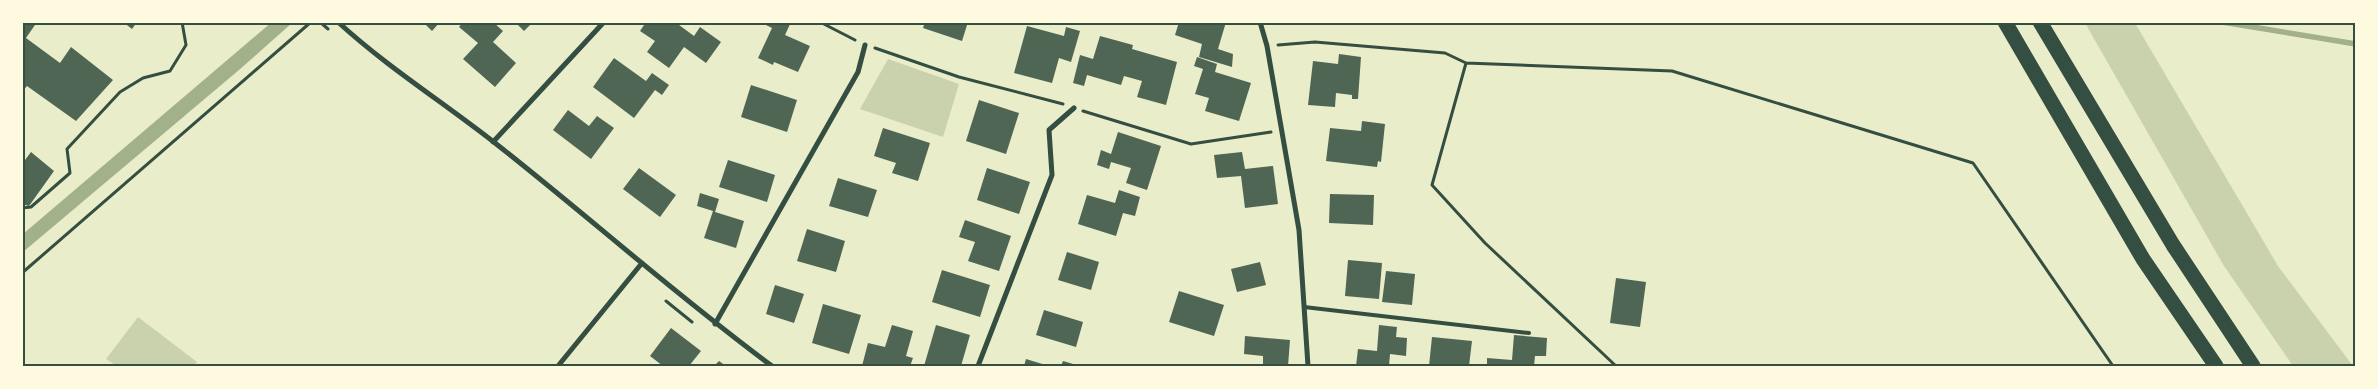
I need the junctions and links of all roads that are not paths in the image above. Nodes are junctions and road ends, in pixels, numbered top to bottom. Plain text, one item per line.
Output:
1 (338, 22) edge
2 (604, 22) edge
3 (1260, 22) edge
4 (2005, 22) edge
5 (2040, 22) edge
6 (865, 45) road end
7 (1074, 108) road end
8 (494, 142) junction
9 (642, 263) junction
10 (1304, 306) junction
11 (715, 324) junction
12 (1529, 333) dead end
13 (558, 366) edge
14 (772, 366) edge
15 (978, 366) edge
16 (1308, 366) edge
17 (2216, 366) edge
18 (2252, 366) edge

1 - 8 street
2 - 8 street
3 - 10 street
4 - 17 highway
5 - 18 highway
6 - 11 street
7 - 15 street
8 - 9 street
9 - 11 street
9 - 13 street
10 - 12 lane
10 - 16 street
11 - 14 street

